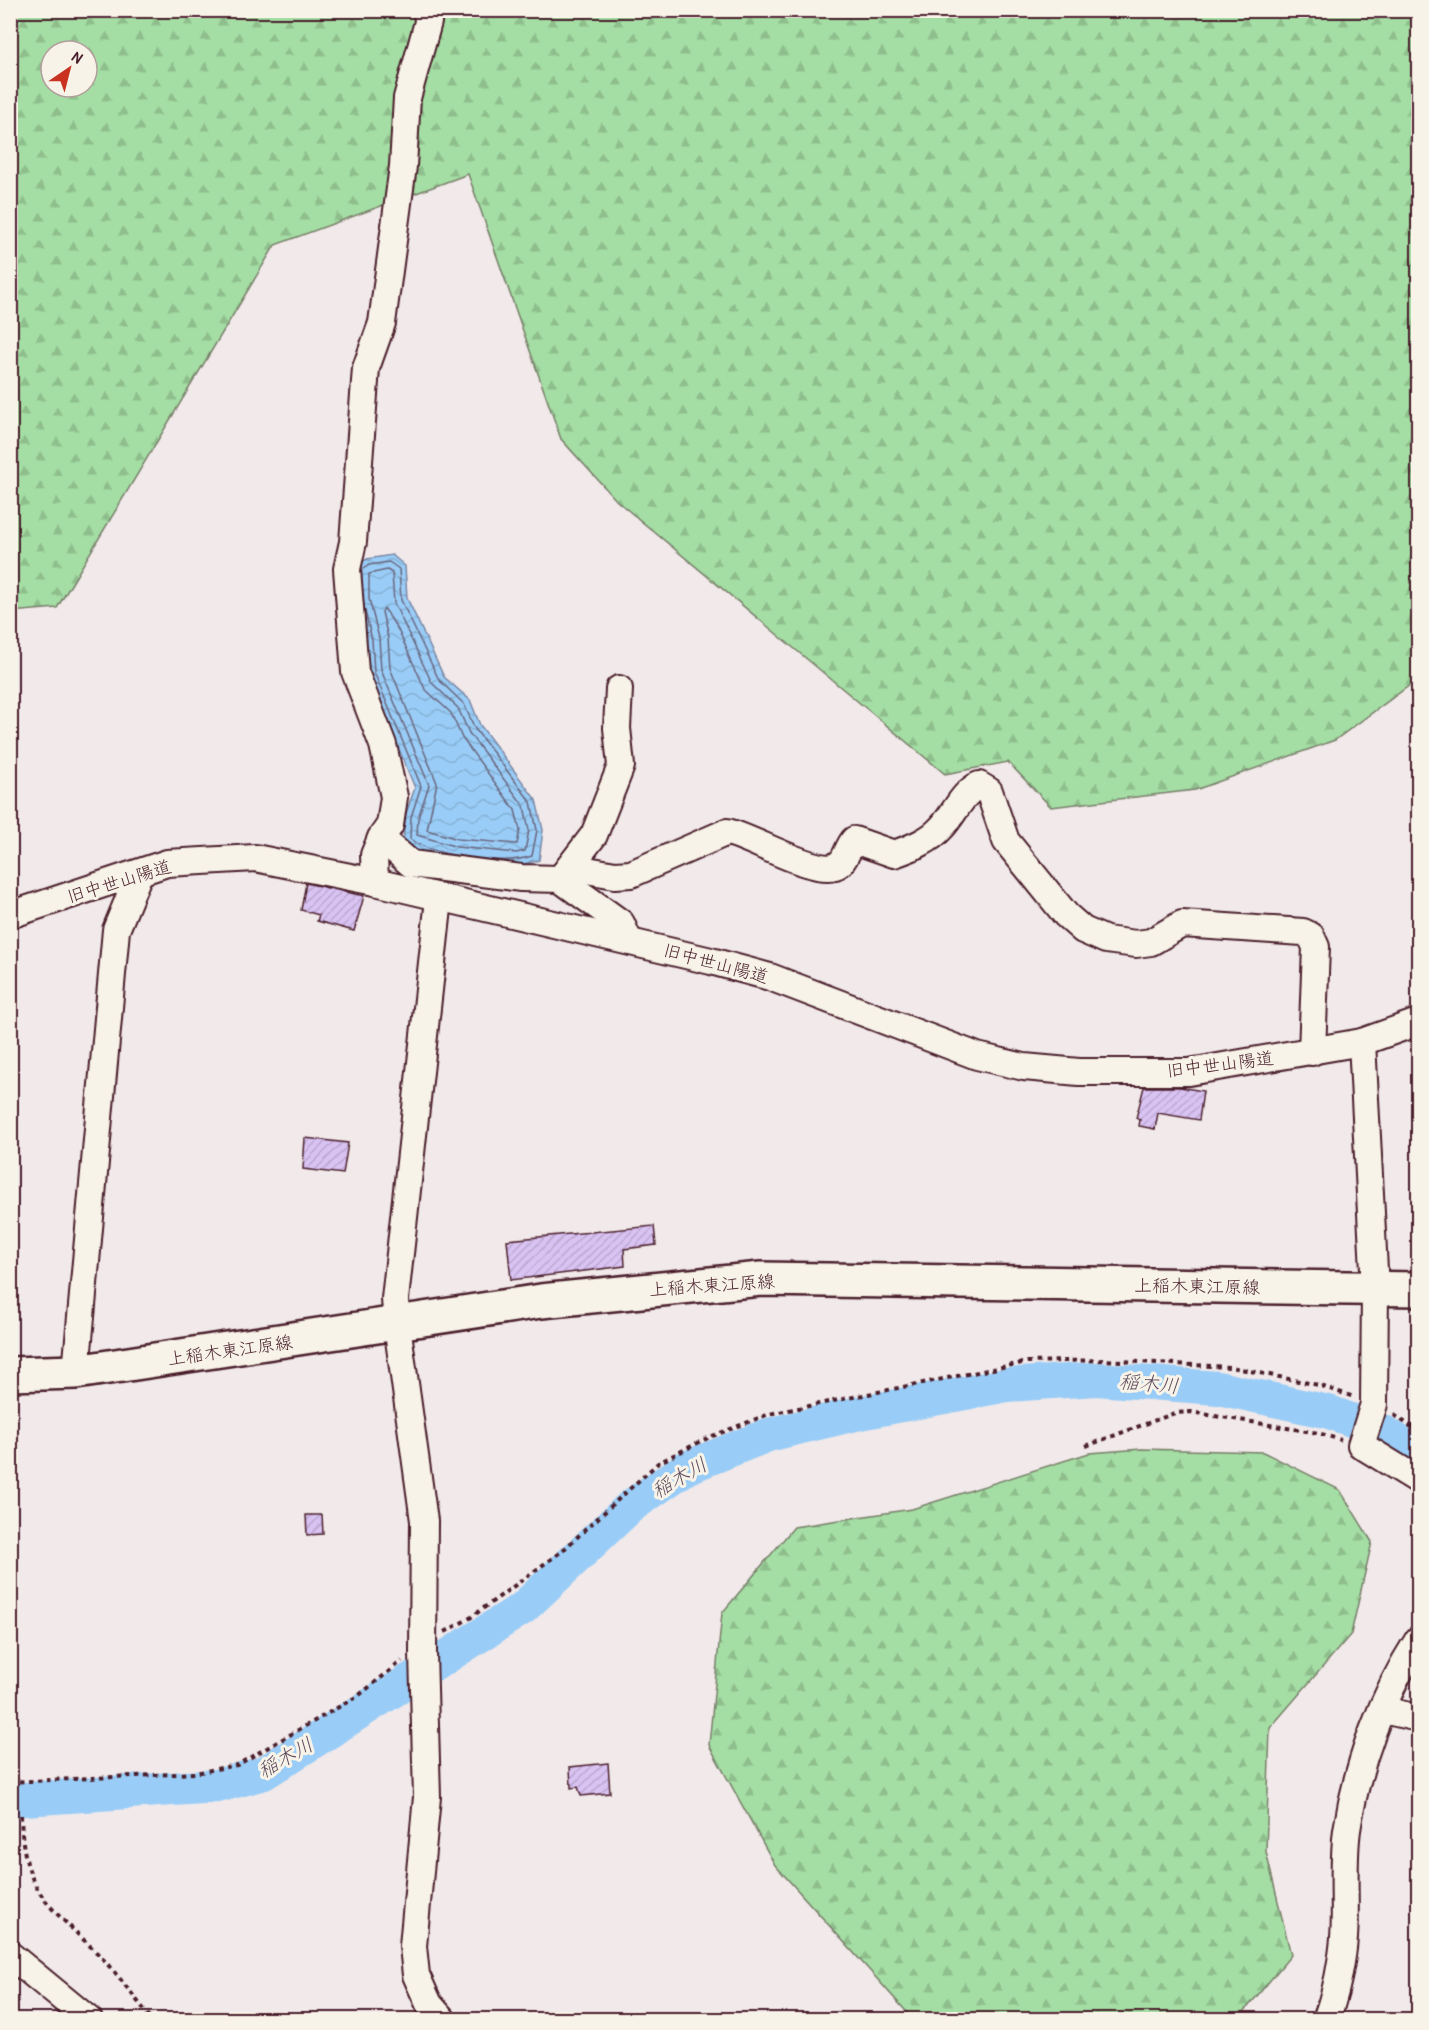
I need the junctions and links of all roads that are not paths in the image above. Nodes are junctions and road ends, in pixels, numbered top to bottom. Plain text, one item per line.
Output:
1 (427, 10) edge
2 (619, 688) dead end
3 (381, 838) junction
4 (565, 873) junction
5 (139, 874) junction
6 (521, 878) junction
7 (375, 882) junction
8 (448, 900) junction
9 (10, 915) edge
10 (628, 939) junction
11 (1419, 1022) edge
12 (1362, 1042) junction
13 (1311, 1052) junction
14 (1375, 1289) junction
15 (1419, 1289) edge
16 (397, 1325) junction
17 (76, 1372) junction
18 (10, 1374) edge
19 (1419, 1480) edge
20 (1419, 1640) edge
21 (1383, 1710) junction
22 (1419, 1718) edge
23 (10, 1954) edge
24 (89, 2019) edge
25 (443, 2019) edge
26 (1326, 2019) edge

1 - 3 street
2 - 4 street
3 - 6 street
3 - 7 street
4 - 6 street
4 - 10 street
4 - 13 street
5 - 7 street, 旧中世山陽道
5 - 9 street, 旧中世山陽道
5 - 17 street
6 - 8 street
7 - 8 street, 旧中世山陽道
8 - 10 street, 旧中世山陽道
8 - 16 street
10 - 13 street, 旧中世山陽道
11 - 12 street, 旧中世山陽道
12 - 13 street, 旧中世山陽道
12 - 14 street
14 - 15 main road, 上稲木東江原線
14 - 16 main road, 上稲木東江原線
14 - 19 street
16 - 17 main road, 上稲木東江原線
16 - 25 street
17 - 18 main road, 上稲木東江原線
20 - 21 street
21 - 22 street
21 - 26 street
23 - 24 street

